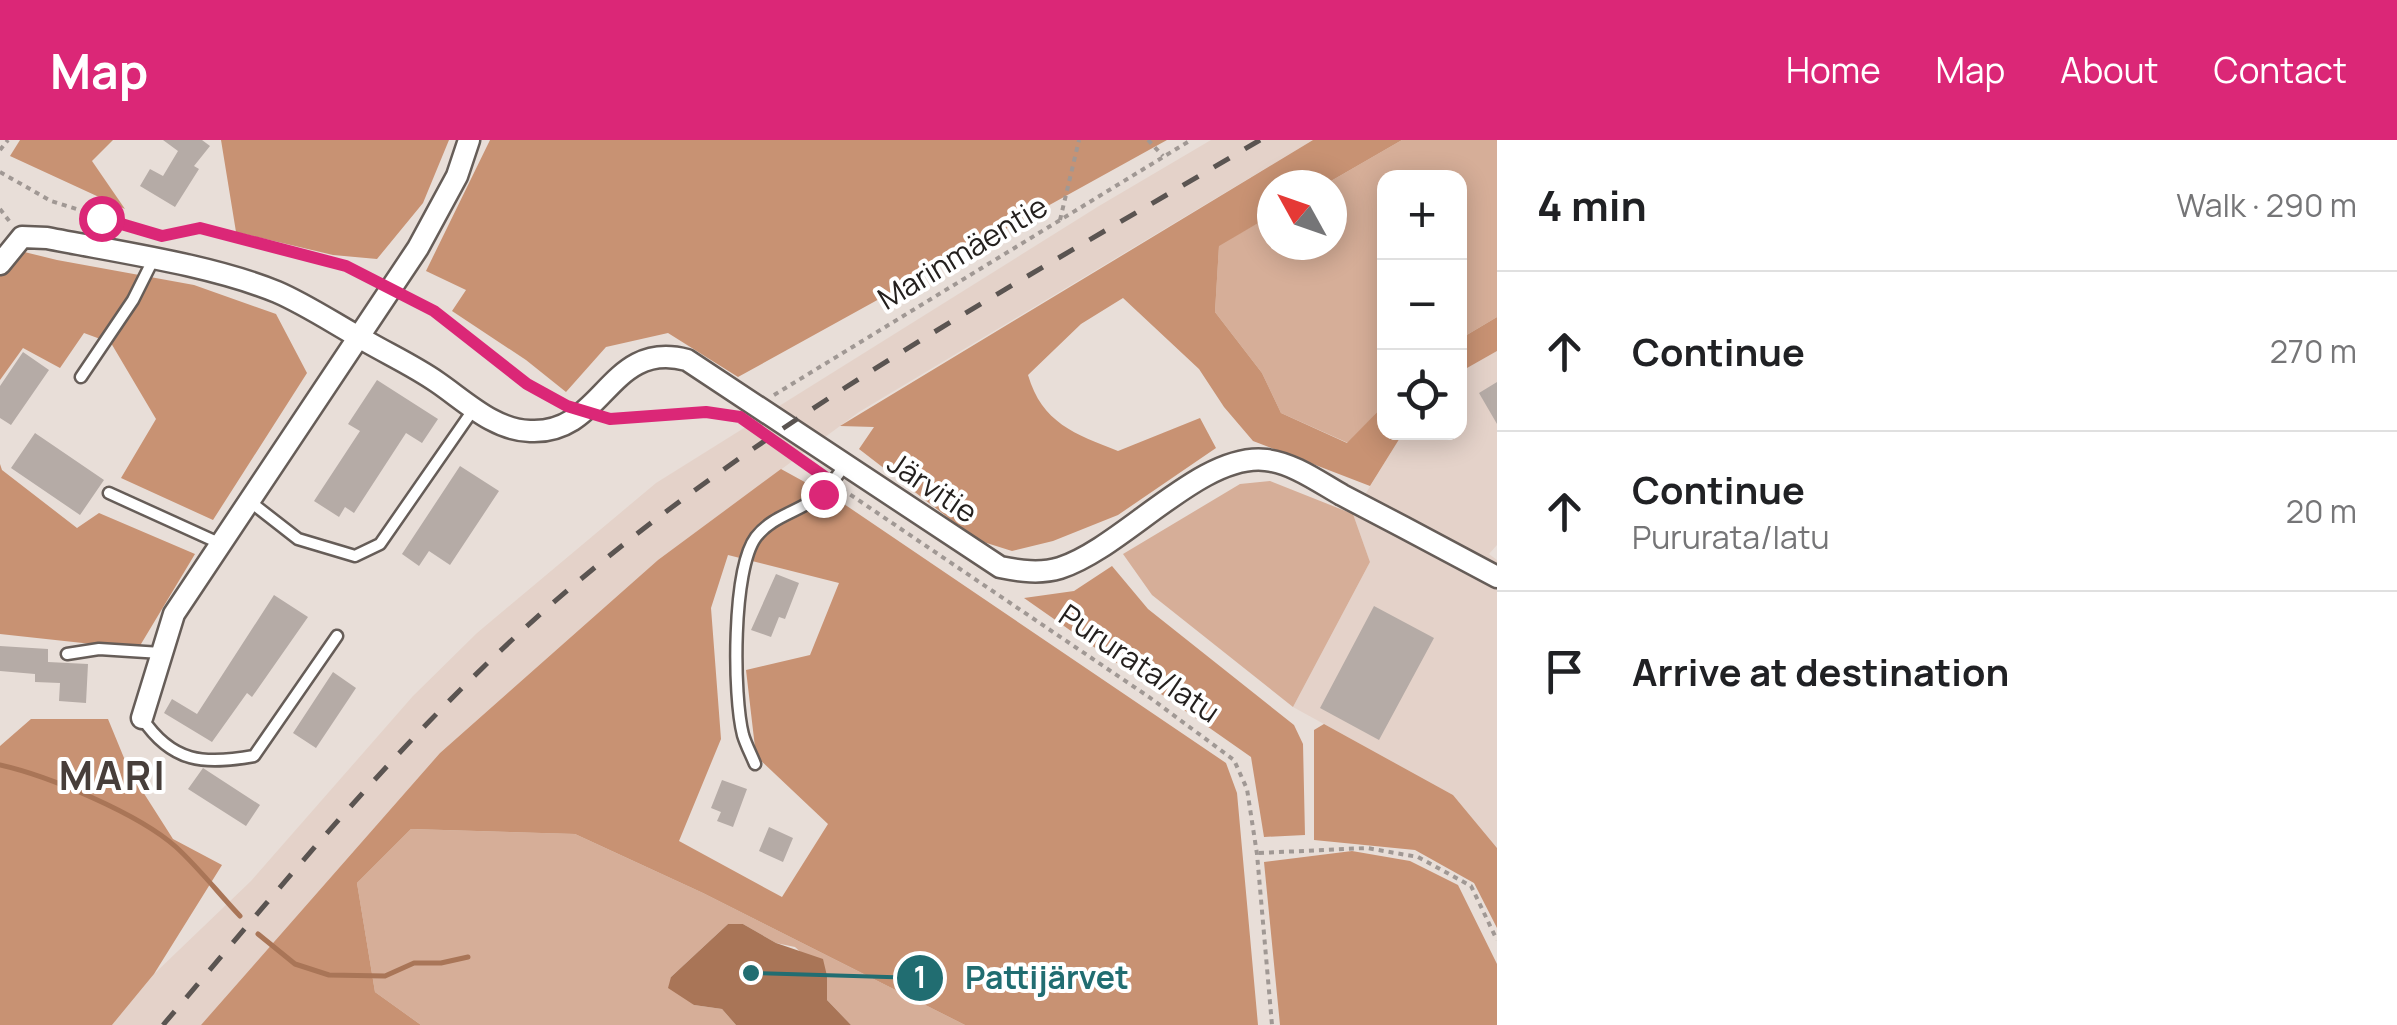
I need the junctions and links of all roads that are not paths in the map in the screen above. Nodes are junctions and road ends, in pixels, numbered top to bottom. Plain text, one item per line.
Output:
1 (470, 140) edge
2 (154, 260) junction
3 (0, 264) edge
4 (357, 336) junction
5 (81, 377) dead end
6 (474, 410) junction
7 (838, 473) junction
8 (109, 494) dead end
9 (248, 500) junction
10 (220, 543) junction
11 (1497, 577) edge
12 (337, 636) dead end
13 (162, 653) junction
14 (67, 654) dead end
15 (142, 718) joint
16 (754, 764) dead end

1 - 4 street
2 - 3 street, Järvitie
2 - 4 street, Järvitie
2 - 5 lane
4 - 6 street, Järvitie
4 - 9 street
6 - 7 street, Järvitie
6 - 9 lane
7 - 11 street, Järvitie
7 - 16 lane
8 - 10 lane
9 - 10 street
10 - 13 street
12 - 15 lane
13 - 14 lane
13 - 15 street

